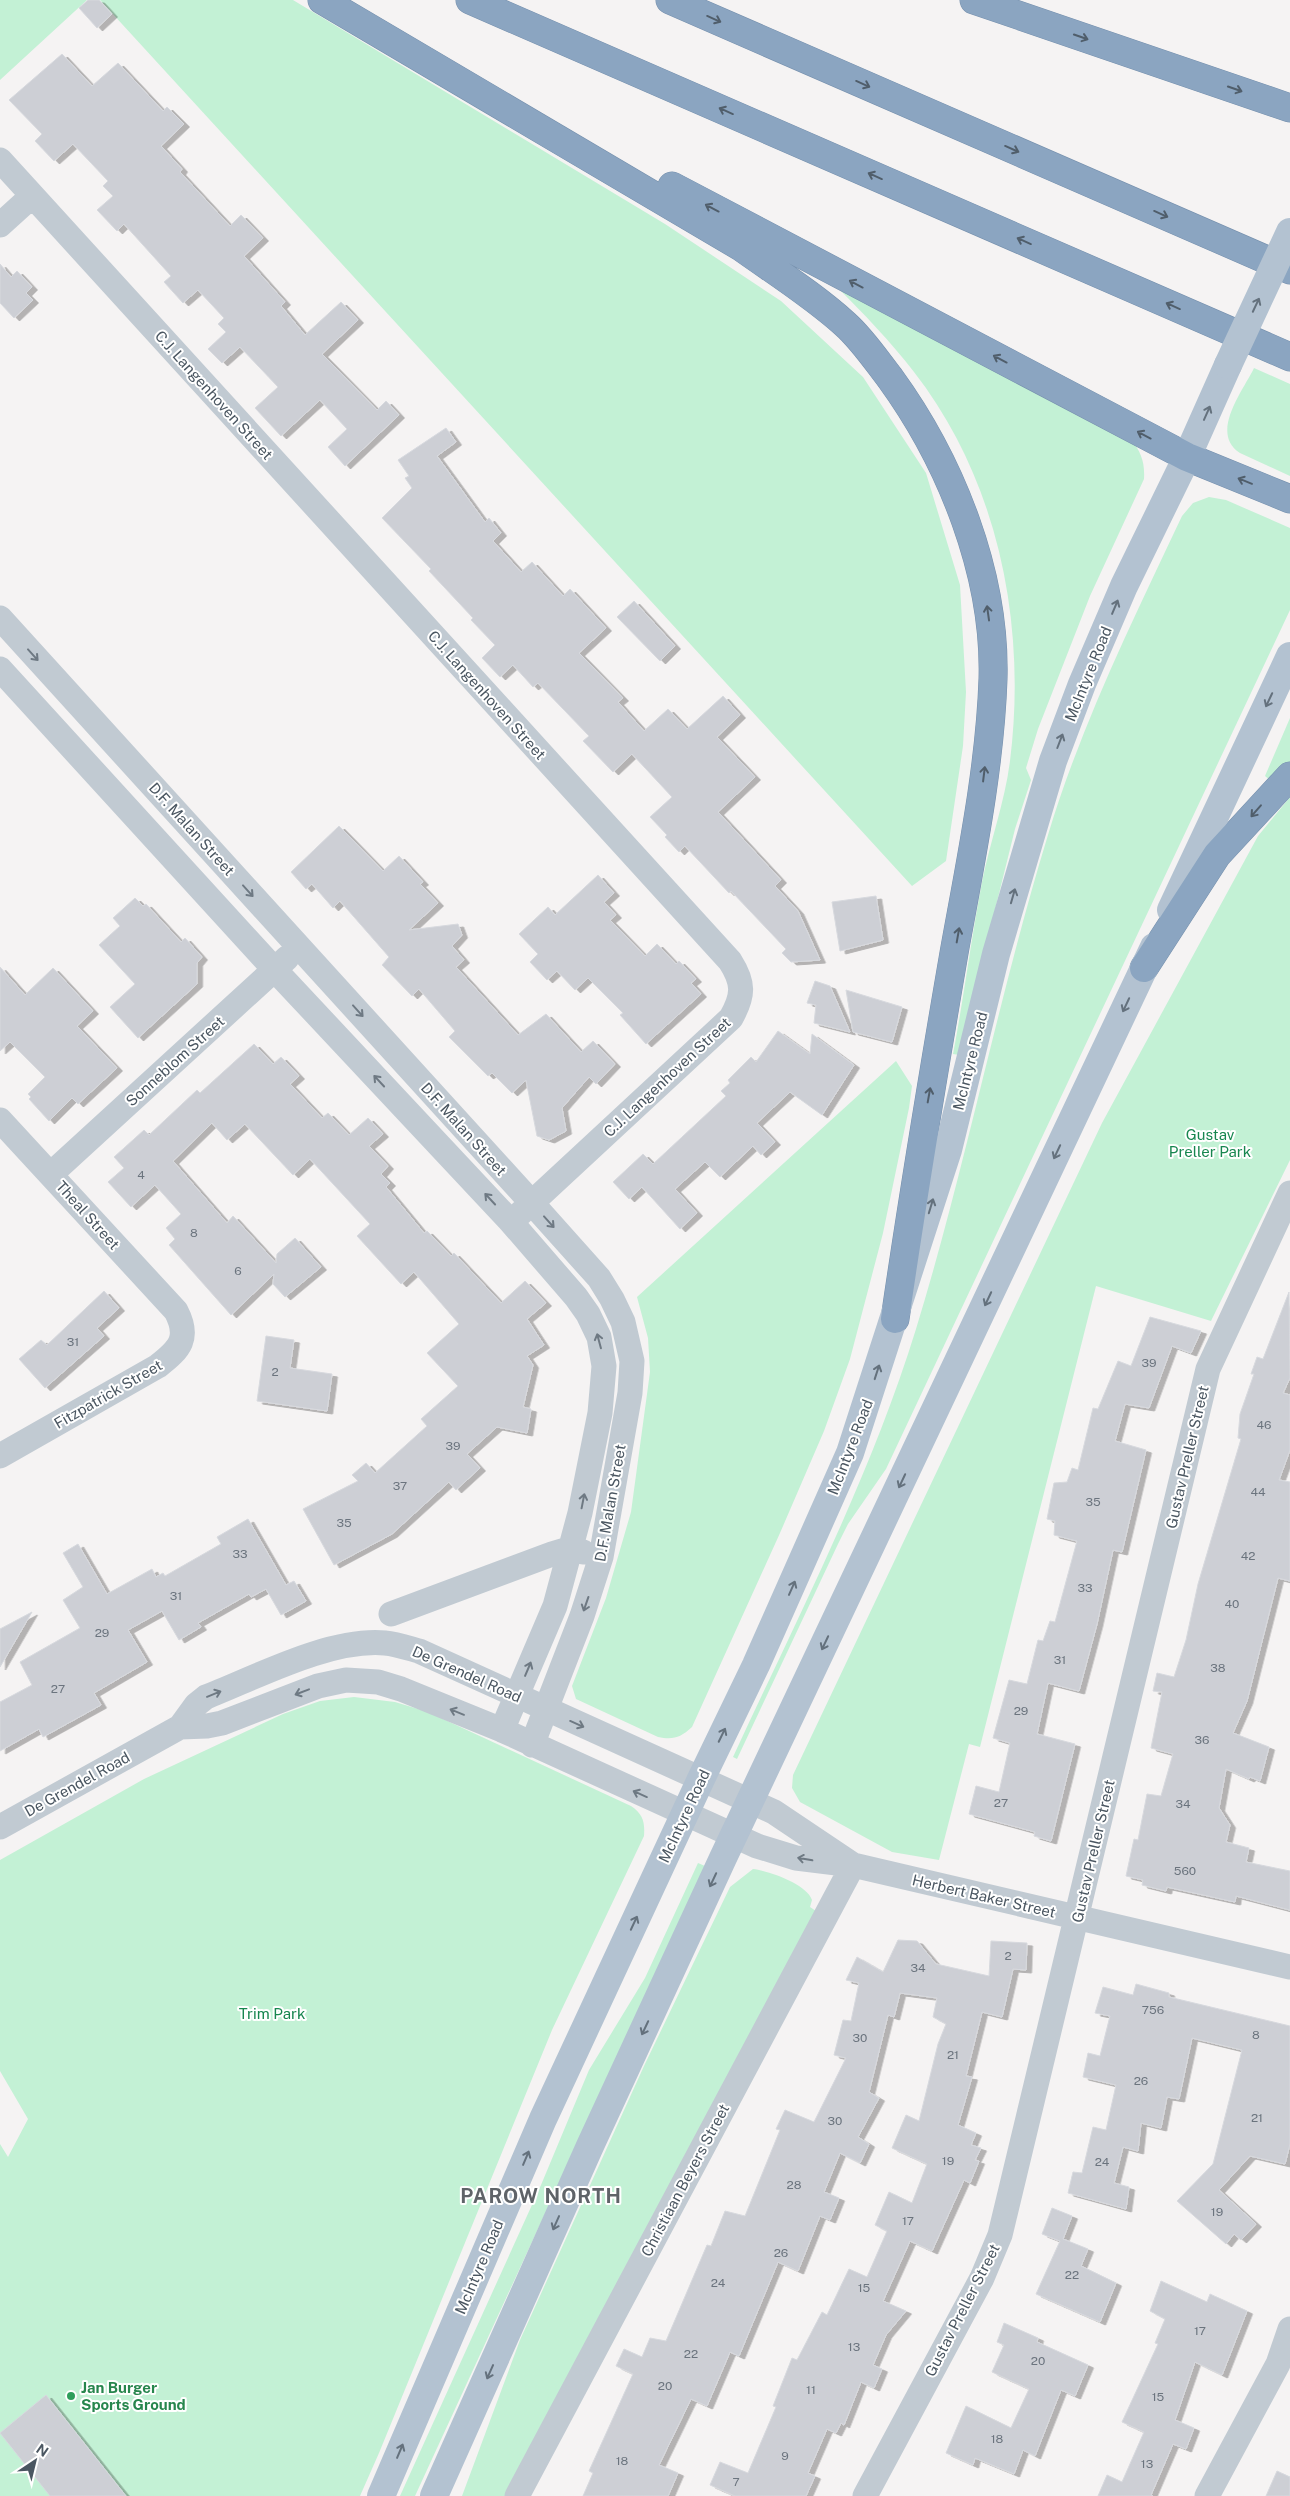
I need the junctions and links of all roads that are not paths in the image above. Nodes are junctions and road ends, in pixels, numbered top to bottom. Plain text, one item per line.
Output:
1 (470, 0) edge
2 (670, 0) edge
3 (974, 0) edge
4 (331, 5) edge
5 (1290, 108) edge
6 (0, 160) edge
7 (32, 196) junction
8 (0, 225) edge
9 (1290, 232) edge
10 (1290, 270) edge
11 (1290, 357) edge
12 (1187, 457) junction
13 (1290, 499) edge
14 (0, 618) edge
15 (1290, 656) edge
16 (0, 669) edge
17 (1290, 776) edge
18 (299, 947) junction
19 (1144, 968) junction
20 (275, 970) junction
21 (0, 1120) edge
22 (51, 1174) junction
23 (1290, 1193) edge
24 (531, 1202) junction
25 (511, 1222) junction
26 (176, 1311) joint
27 (895, 1319) junction
28 (0, 1456) edge
29 (572, 1548) junction
30 (601, 1557) junction
31 (391, 1614) dead end
32 (517, 1696) junction
33 (547, 1711) junction
34 (180, 1727) junction
35 (502, 1730) junction
36 (532, 1745) junction
37 (701, 1779) junction
38 (749, 1802) junction
39 (685, 1814) junction
40 (0, 1827) edge
41 (733, 1836) junction
42 (853, 1865) junction
43 (1078, 1918) junction
44 (1290, 1968) edge
45 (1290, 2328) edge
46 (381, 2496) edge
47 (434, 2496) edge
48 (518, 2496) edge
49 (865, 2496) edge
50 (1207, 2496) edge

11 -> 1 highway
2 -> 10 highway
3 -> 5 highway
12 -> 4 highway
27 -> 4 highway
6 - 7 street, C.J. Langenhoven Street
7 - 8 street
7 - 24 street, C.J. Langenhoven Street
12 -> 9 main road, McIntyre Road, bridge
13 -> 12 highway
27 -> 12 main road, McIntyre Road
14 -> 18 street, D.F. Malan Street
15 -> 19 main road
16 - 20 street, D.F. Malan Street
17 -> 19 highway
18 - 20 street, Sonneblom Street
18 -> 24 street, D.F. Malan Street
19 -> 38 main road
20 - 22 street, Sonneblom Street
25 -> 20 street, D.F. Malan Street
21 - 22 street, Theal Street
22 - 26 street, Theal Street
23 - 43 street, Gustav Preller Street
24 - 25 street, C.J. Langenhoven Street
24 -> 30 street, D.F. Malan Street
29 -> 25 street, D.F. Malan Street
26 - 28 street, Fitzpatrick Street
37 -> 27 main road, McIntyre Road
29 - 30 street
29 - 31 street
32 -> 29 street, D.F. Malan Street
30 -> 33 street, D.F. Malan Street
32 - 33 street, De Grendel Road
34 -> 32 street, De Grendel Road
32 - 35 street, D.F. Malan Street
33 - 36 street, D.F. Malan Street
33 -> 37 street, De Grendel Road
35 -> 34 street, De Grendel Road
34 - 40 street, De Grendel Road
35 - 36 street, De Grendel Road
39 -> 36 street, De Grendel Road
37 - 38 street, De Grendel Road
37 - 39 main road, McIntyre Road
38 - 41 main road
38 - 42 street, Herbert Baker Street
39 - 41 street, De Grendel Road
46 -> 39 main road, McIntyre Road
42 -> 41 street, Herbert Baker Street
41 -> 47 main road
42 - 43 street, Herbert Baker Street
42 - 48 street, Christiaan Beyers Street
43 - 44 street, Herbert Baker Street
43 - 49 street, Gustav Preller Street
45 - 50 street

